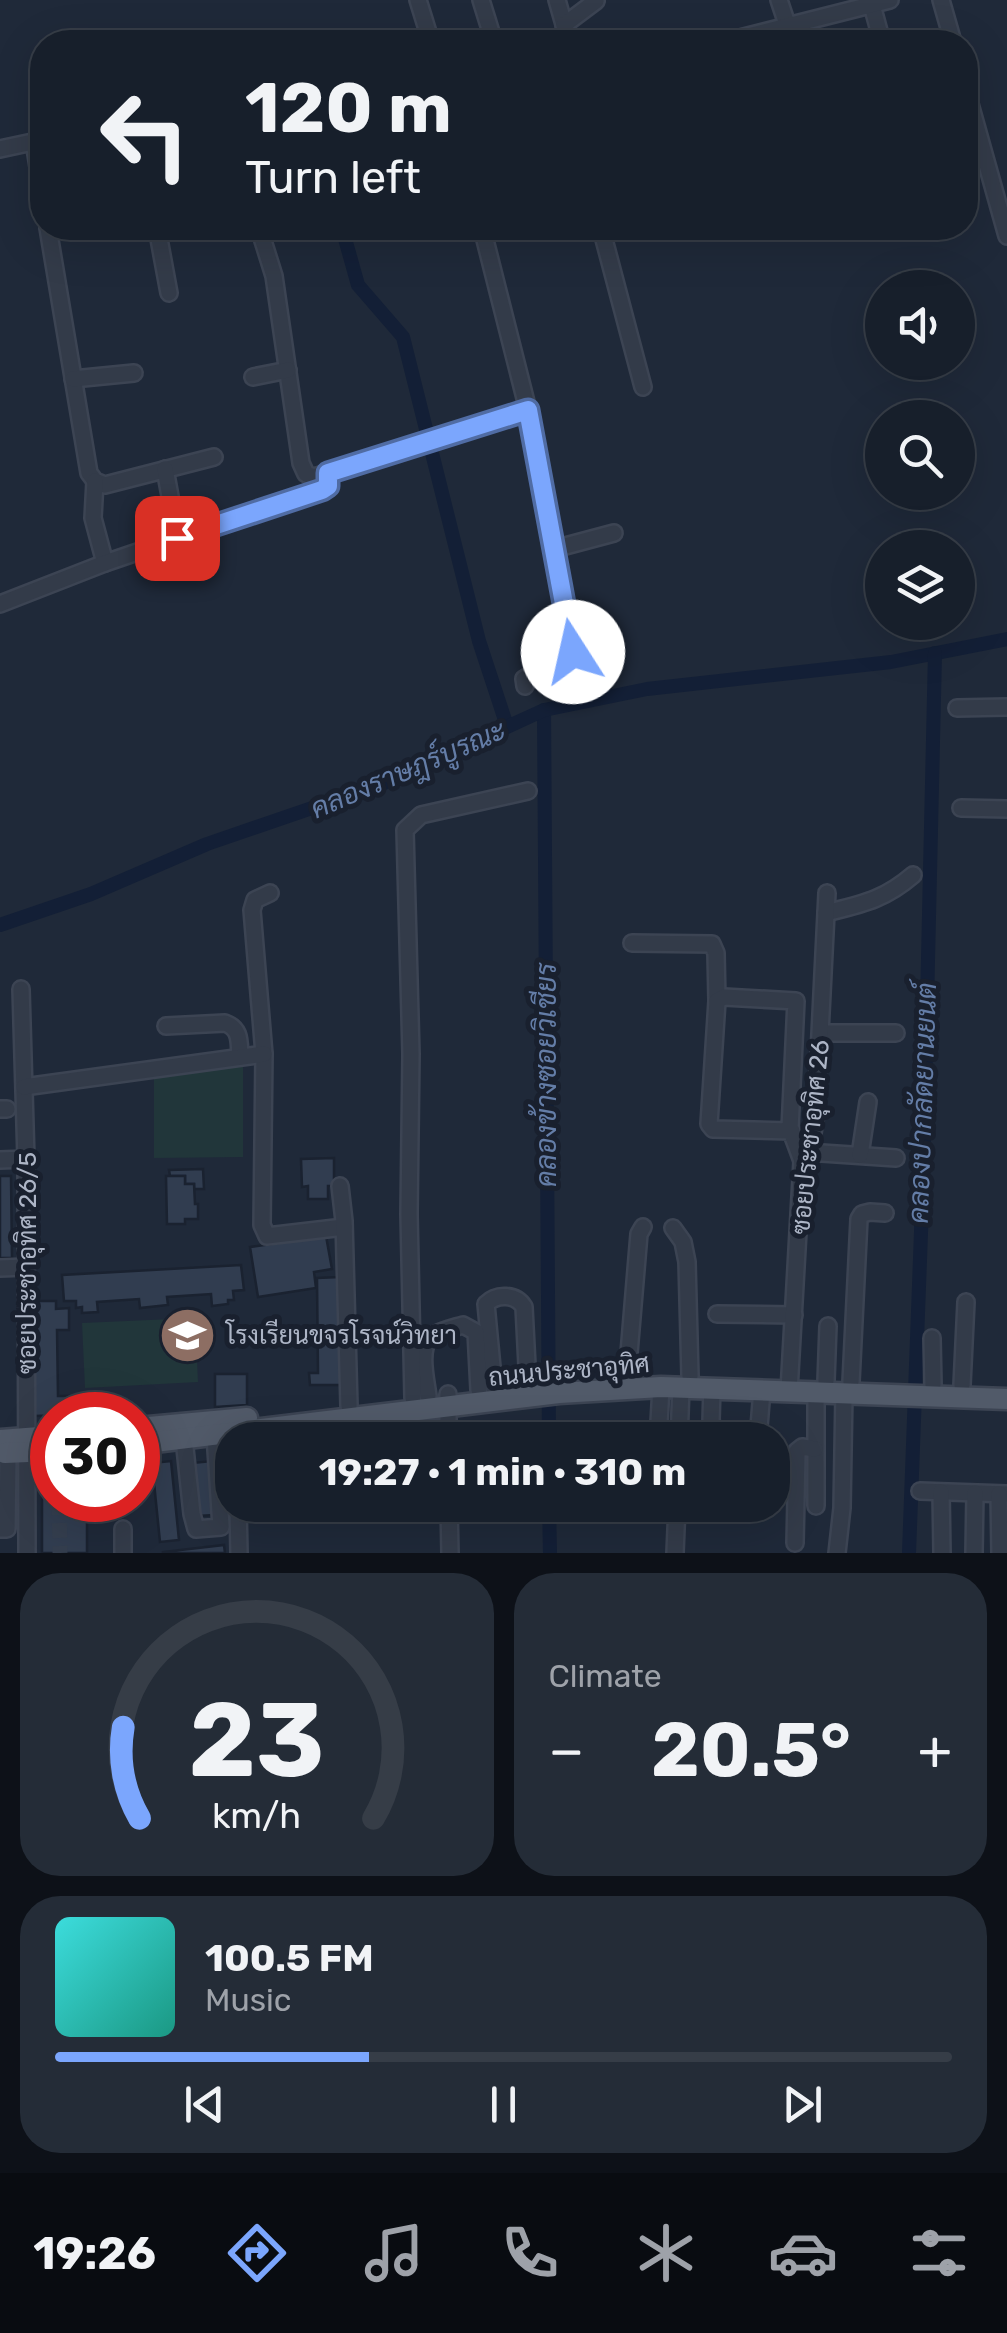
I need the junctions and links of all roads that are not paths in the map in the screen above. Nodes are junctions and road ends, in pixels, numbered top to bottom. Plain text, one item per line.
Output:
1 (418, 0) edge
2 (481, 0) edge
3 (557, 0) edge
4 (779, 0) edge
5 (890, 0) edge
6 (941, 0) edge
7 (596, 1) edge
8 (839, 6) edge
9 (872, 6) junction
10 (564, 24) junction
11 (788, 28) junction
12 (427, 30) edge
13 (490, 30) edge
14 (566, 30) edge
15 (783, 30) edge
16 (879, 30) edge
17 (950, 30) edge
18 (978, 132) edge
19 (30, 142) edge
20 (0, 148) edge
21 (1007, 236) edge
22 (50, 240) edge
23 (159, 240) edge
24 (264, 240) edge
25 (485, 240) edge
26 (604, 240) edge
27 (169, 293) dead end
28 (288, 370) junction
29 (134, 373) dead end
30 (253, 377) dead end
31 (74, 380) junction
32 (643, 387) dead end
33 (528, 410) junction
34 (214, 457) dead end
35 (165, 469) junction
36 (328, 473) junction
37 (96, 481) junction
38 (174, 518) dead end
39 (614, 533) dead end
40 (554, 549) junction
41 (105, 563) junction
42 (0, 604) edge
43 (525, 686) dead end
44 (1007, 707) edge
45 (957, 708) dead end
46 (528, 792) dead end
47 (961, 808) dead end
48 (1007, 808) edge
49 (913, 876) dead end
50 (270, 893) dead end
51 (827, 893) dead end
52 (826, 913) junction
53 (632, 944) dead end
54 (21, 989) dead end
55 (717, 1000) junction
56 (166, 1026) dead end
57 (822, 1033) junction
58 (896, 1033) dead end
59 (264, 1054) junction
60 (240, 1057) junction
61 (24, 1087) junction
62 (868, 1102) dead end
63 (792, 1132) junction
64 (804, 1156) junction
65 (860, 1156) junction
66 (896, 1158) dead end
67 (26, 1159) junction
68 (0, 1160) edge
69 (340, 1186) dead end
70 (885, 1214) dead end
71 (344, 1226) junction
72 (643, 1227) dead end
73 (673, 1228) dead end
74 (26, 1267) junction
75 (0, 1268) edge
76 (966, 1302) dead end
77 (718, 1314) dead end
78 (794, 1315) junction
79 (828, 1326) dead end
80 (524, 1327) junction
81 (489, 1332) junction
82 (932, 1338) dead end
83 (627, 1377) junction
84 (678, 1383) junction
85 (962, 1385) junction
86 (790, 1386) junction
87 (1007, 1386) edge
88 (712, 1387) junction
89 (834, 1387) junction
90 (546, 1388) junction
91 (487, 1389) junction
92 (916, 1389) junction
93 (762, 1390) junction
94 (434, 1398) junction
95 (1007, 1398) edge
96 (349, 1406) junction
97 (387, 1414) junction
98 (277, 1422) edge
99 (316, 1422) edge
100 (389, 1422) edge
101 (442, 1422) edge
102 (664, 1422) edge
103 (679, 1422) edge
104 (160, 1429) edge
105 (215, 1430) edge
106 (215, 1435) edge
107 (184, 1438) junction
108 (160, 1441) edge
109 (13, 1447) edge
110 (815, 1449) junction
111 (920, 1491) dead end
112 (941, 1492) junction
113 (974, 1493) junction
114 (1003, 1494) edge
115 (794, 1505) junction
116 (816, 1506) junction
117 (842, 1508) junction
118 (220, 1522) edge
119 (238, 1522) edge
120 (449, 1522) edge
121 (676, 1522) edge
122 (0, 1529) edge
123 (123, 1529) dead end
124 (796, 1542) dead end
125 (28, 1553) edge
126 (123, 1553) edge
127 (239, 1553) edge
128 (450, 1553) edge
129 (675, 1553) edge
130 (837, 1553) edge
131 (942, 1553) edge
132 (974, 1553) edge
133 (1000, 1553) edge

1 - 12 street
2 - 13 street
3 - 10 street
4 - 11 street
5 - 9 street
6 - 17 street
7 - 10 street
8 - 9 street
8 - 11 street
9 - 16 street
10 - 14 street
11 - 15 street
18 - 21 street
19 - 20 street
22 - 31 street
23 - 27 street
24 - 28 street
25 - 33 street
26 - 32 street
28 - 30 street
28 - 36 street
29 - 31 street
31 - 37 street
33 - 36 street
33 - 40 street
34 - 35 street
35 - 37 street
35 - 38 street
36 - 41 street
37 - 41 street
39 - 40 street
40 - 43 street
41 - 42 street
44 - 45 street
46 - 94 street
47 - 48 street
49 - 52 street
50 - 59 street
51 - 52 street, ซอยประชาอุทิศ 26
52 - 57 street, ซอยประชาอุทิศ 26
53 - 55 street
54 - 61 street, ซอยประชาอุทิศ 26/5
55 - 63 street
55 - 63 street
56 - 60 street
57 - 58 street
57 - 64 street, ซอยประชาอุทิศ 26
59 - 60 street
59 - 71 street
60 - 61 street
61 - 67 street, ซอยประชาอุทิศ 26/5
62 - 65 street
63 - 64 street
64 - 65 street
64 - 78 street, ซอยประชาอุทิศ 26
65 - 66 street
67 - 68 street
67 - 74 street, ซอยประชาอุทิศ 26/5
69 - 71 street
70 - 89 street
71 - 96 street
72 - 83 street
73 - 84 street
74 - 75 street
74 - 109 street, ซอยประชาอุทิศ 26/5
76 - 85 street
77 - 78 street
78 - 86 street, ซอยประชาอุทิศ 26
79 - 89 street
80 - 81 street
80 - 81 street
80 - 90 street
81 - 91 street
82 - 92 street
83 - 84 main road, ถนนประชาอุทิศ
83 - 90 main road, ถนนประชาอุทิศ
84 - 86 main road, ถนนประชาอุทิศ
84 - 88 main road, ถนนประชาอุทิศ
84 - 90 main road, ถนนประชาอุทิศ
84 - 102 street
84 - 103 street
85 - 87 main road, ถนนประชาอุทิศ
85 - 92 main road, ถนนประชาอุทิศ
86 - 89 main road, ถนนประชาอุทิศ
86 - 93 main road, ถนนประชาอุทิศ
88 - 93 main road, ถนนประชาอุทิศ
88 - 93 street
89 - 92 main road, ถนนประชาอุทิศ
89 - 110 street
89 - 117 street
90 - 91 main road, ถนนประชาอุทิศ
90 - 94 main road, ถนนประชาอุทิศ
91 - 94 main road, ถนนประชาอุทิศ
91 - 94 street
92 - 95 main road, ถนนประชาอุทิศ
94 - 96 main road, ถนนประชาอุทิศ
94 - 97 main road, ถนนประชาอุทิศ
94 - 101 street
96 - 98 main road, ถนนประชาอุทิศ
97 - 99 main road, ถนนประชาอุทิศ
97 - 100 street
104 - 105 main road, ถนนประชาอุทิศ
106 - 107 main road, ถนนประชาอุทิศ
107 - 108 main road, ถนนประชาอุทิศ
107 - 118 street
109 - 122 street
109 - 125 street
110 - 115 street
110 - 116 street
111 - 112 street
112 - 113 street
112 - 131 street
113 - 114 street
113 - 132 street
114 - 133 street
115 - 116 street
115 - 124 street
116 - 117 street
117 - 130 street
119 - 127 street
120 - 128 street
121 - 129 street
123 - 126 street

